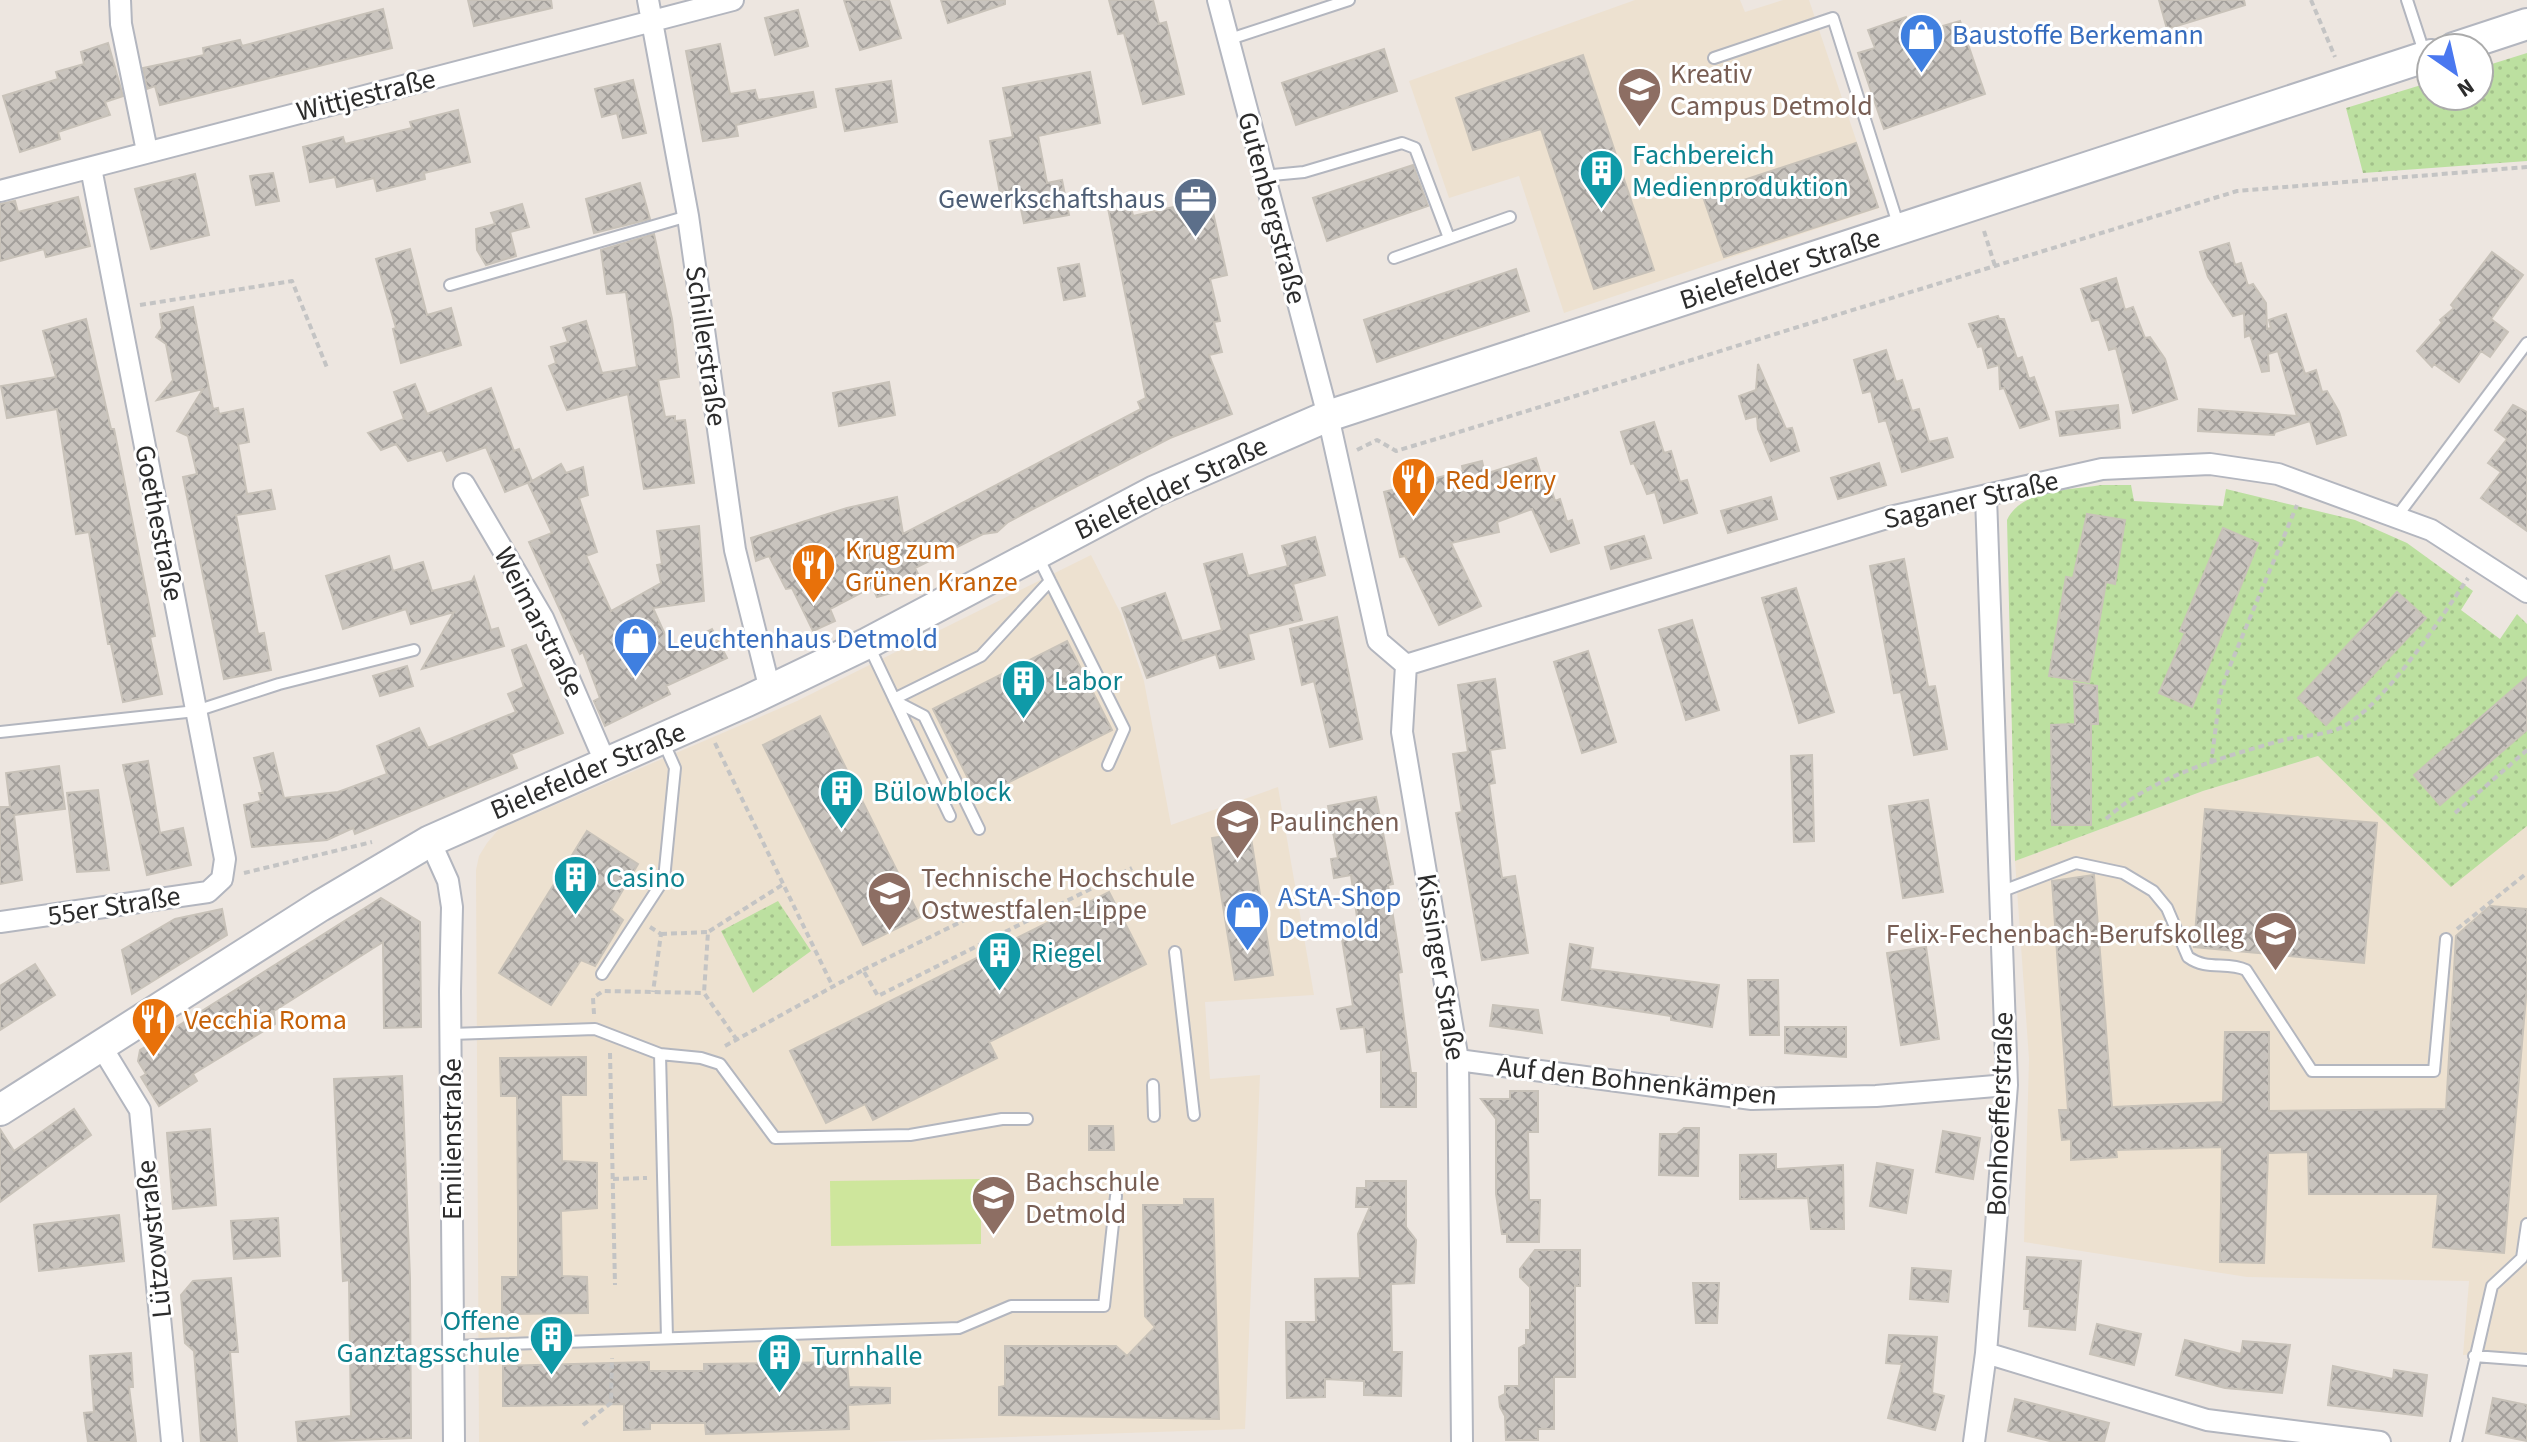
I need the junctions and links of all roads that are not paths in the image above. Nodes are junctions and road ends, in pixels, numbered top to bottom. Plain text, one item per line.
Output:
1 (120, 0) edge
2 (648, 0) edge
3 (733, 0) edge
4 (1218, 0) edge
5 (1349, 0) edge
6 (2407, 0) edge
7 (652, 22) junction
8 (2527, 24) edge
9 (2425, 32) edge
10 (2495, 34) edge
11 (1227, 40) junction
12 (1714, 58) dead end
13 (2415, 60) edge
14 (147, 151) junction
15 (91, 168) junction
16 (1262, 176) junction
17 (0, 191) edge
18 (688, 216) junction
19 (1510, 217) dead end
20 (1900, 230) junction
21 (1449, 238) junction
22 (1394, 258) dead end
23 (450, 285) dead end
24 (2527, 343) edge
25 (1328, 416) junction
26 (464, 484) dead end
27 (1986, 497) junction
28 (2398, 515) junction
29 (1036, 553) junction
30 (1050, 581) junction
31 (2527, 592) edge
32 (868, 643) junction
33 (414, 650) dead end
34 (1406, 665) junction
35 (770, 690) junction
36 (894, 700) junction
37 (196, 711) junction
38 (0, 732) edge
39 (663, 741) junction
40 (606, 764) junction
41 (1108, 765) dead end
42 (950, 816) dead end
43 (979, 829) dead end
44 (430, 841) junction
45 (222, 879) joint
46 (2000, 892) junction
47 (0, 922) edge
48 (2446, 939) road end
49 (1175, 952) dead end
50 (602, 974) dead end
51 (451, 1034) junction
52 (101, 1046) junction
53 (660, 1054) junction
54 (1458, 1060) junction
55 (1153, 1085) dead end
56 (2007, 1085) junction
57 (0, 1110) edge
58 (1194, 1115) dead end
59 (1154, 1116) dead end
60 (1027, 1119) dead end
61 (1116, 1196) dead end
62 (2527, 1224) edge
63 (667, 1338) junction
64 (453, 1346) junction
65 (1986, 1353) junction
66 (2474, 1356) junction
67 (2527, 1360) edge
68 (172, 1442) edge
69 (454, 1442) edge
70 (1462, 1442) edge
71 (1974, 1442) edge
72 (2380, 1442) edge
73 (2456, 1442) edge

1 - 14 street
2 - 7 street, Schillerstraße
3 - 7 street, Wittjestraße
4 - 11 street, Gutenbergstraße
5 - 11 lane
6 - 9 lane
7 - 14 street, Wittjestraße
7 - 18 street, Schillerstraße
8 - 10 main road, Bielefelder Straße
11 - 16 street, Gutenbergstraße
12 - 20 lane
13 - 20 main road, Bielefelder Straße
14 - 15 street, Wittjestraße
15 - 17 street, Wittjestraße
15 - 37 street, Goethestraße
16 - 21 lane
16 - 25 street, Gutenbergstraße
18 - 23 lane
18 - 35 street, Schillerstraße
19 - 21 lane
20 - 25 main road, Bielefelder Straße
21 - 22 lane
24 - 28 lane
25 - 29 main road, Bielefelder Straße
25 - 34 street
26 - 40 street, Weimarstraße
27 - 28 street, Saganer Straße
27 - 34 street, Saganer Straße
27 - 46 street, Bonhoefferstraße
28 - 31 street, Saganer Straße
29 - 30 lane
29 - 32 main road, Bielefelder Straße
30 - 36 lane
30 - 41 lane
32 - 35 main road, Bielefelder Straße
32 - 36 lane
33 - 37 lane
34 - 54 street, Kissinger Straße
35 - 39 main road, Bielefelder Straße
36 - 42 lane
36 - 43 lane
37 - 38 lane
37 - 45 street, Goethestraße
39 - 40 main road, Bielefelder Straße
39 - 50 lane
40 - 44 main road, Bielefelder Straße
44 - 51 street, Emilienstraße
44 - 52 main road, Bielefelder Straße
45 - 47 street, 55er Straße
46 - 48 lane
46 - 56 street, Bonhoefferstraße
49 - 58 lane
51 - 53 lane
51 - 64 street, Emilienstraße
52 - 57 main road, Bielefelder Straße
52 - 68 street, Lützowstraße
53 - 60 lane
53 - 63 lane
54 - 56 street, Auf den Bohnenkämpen
54 - 70 street, Kissinger Straße
55 - 59 lane
56 - 65 street, Bonhoefferstraße
61 - 63 lane
62 - 66 lane
63 - 64 lane
64 - 69 street, Emilienstraße
65 - 71 street, Bonhoefferstraße
65 - 72 street
66 - 67 lane
66 - 73 lane

